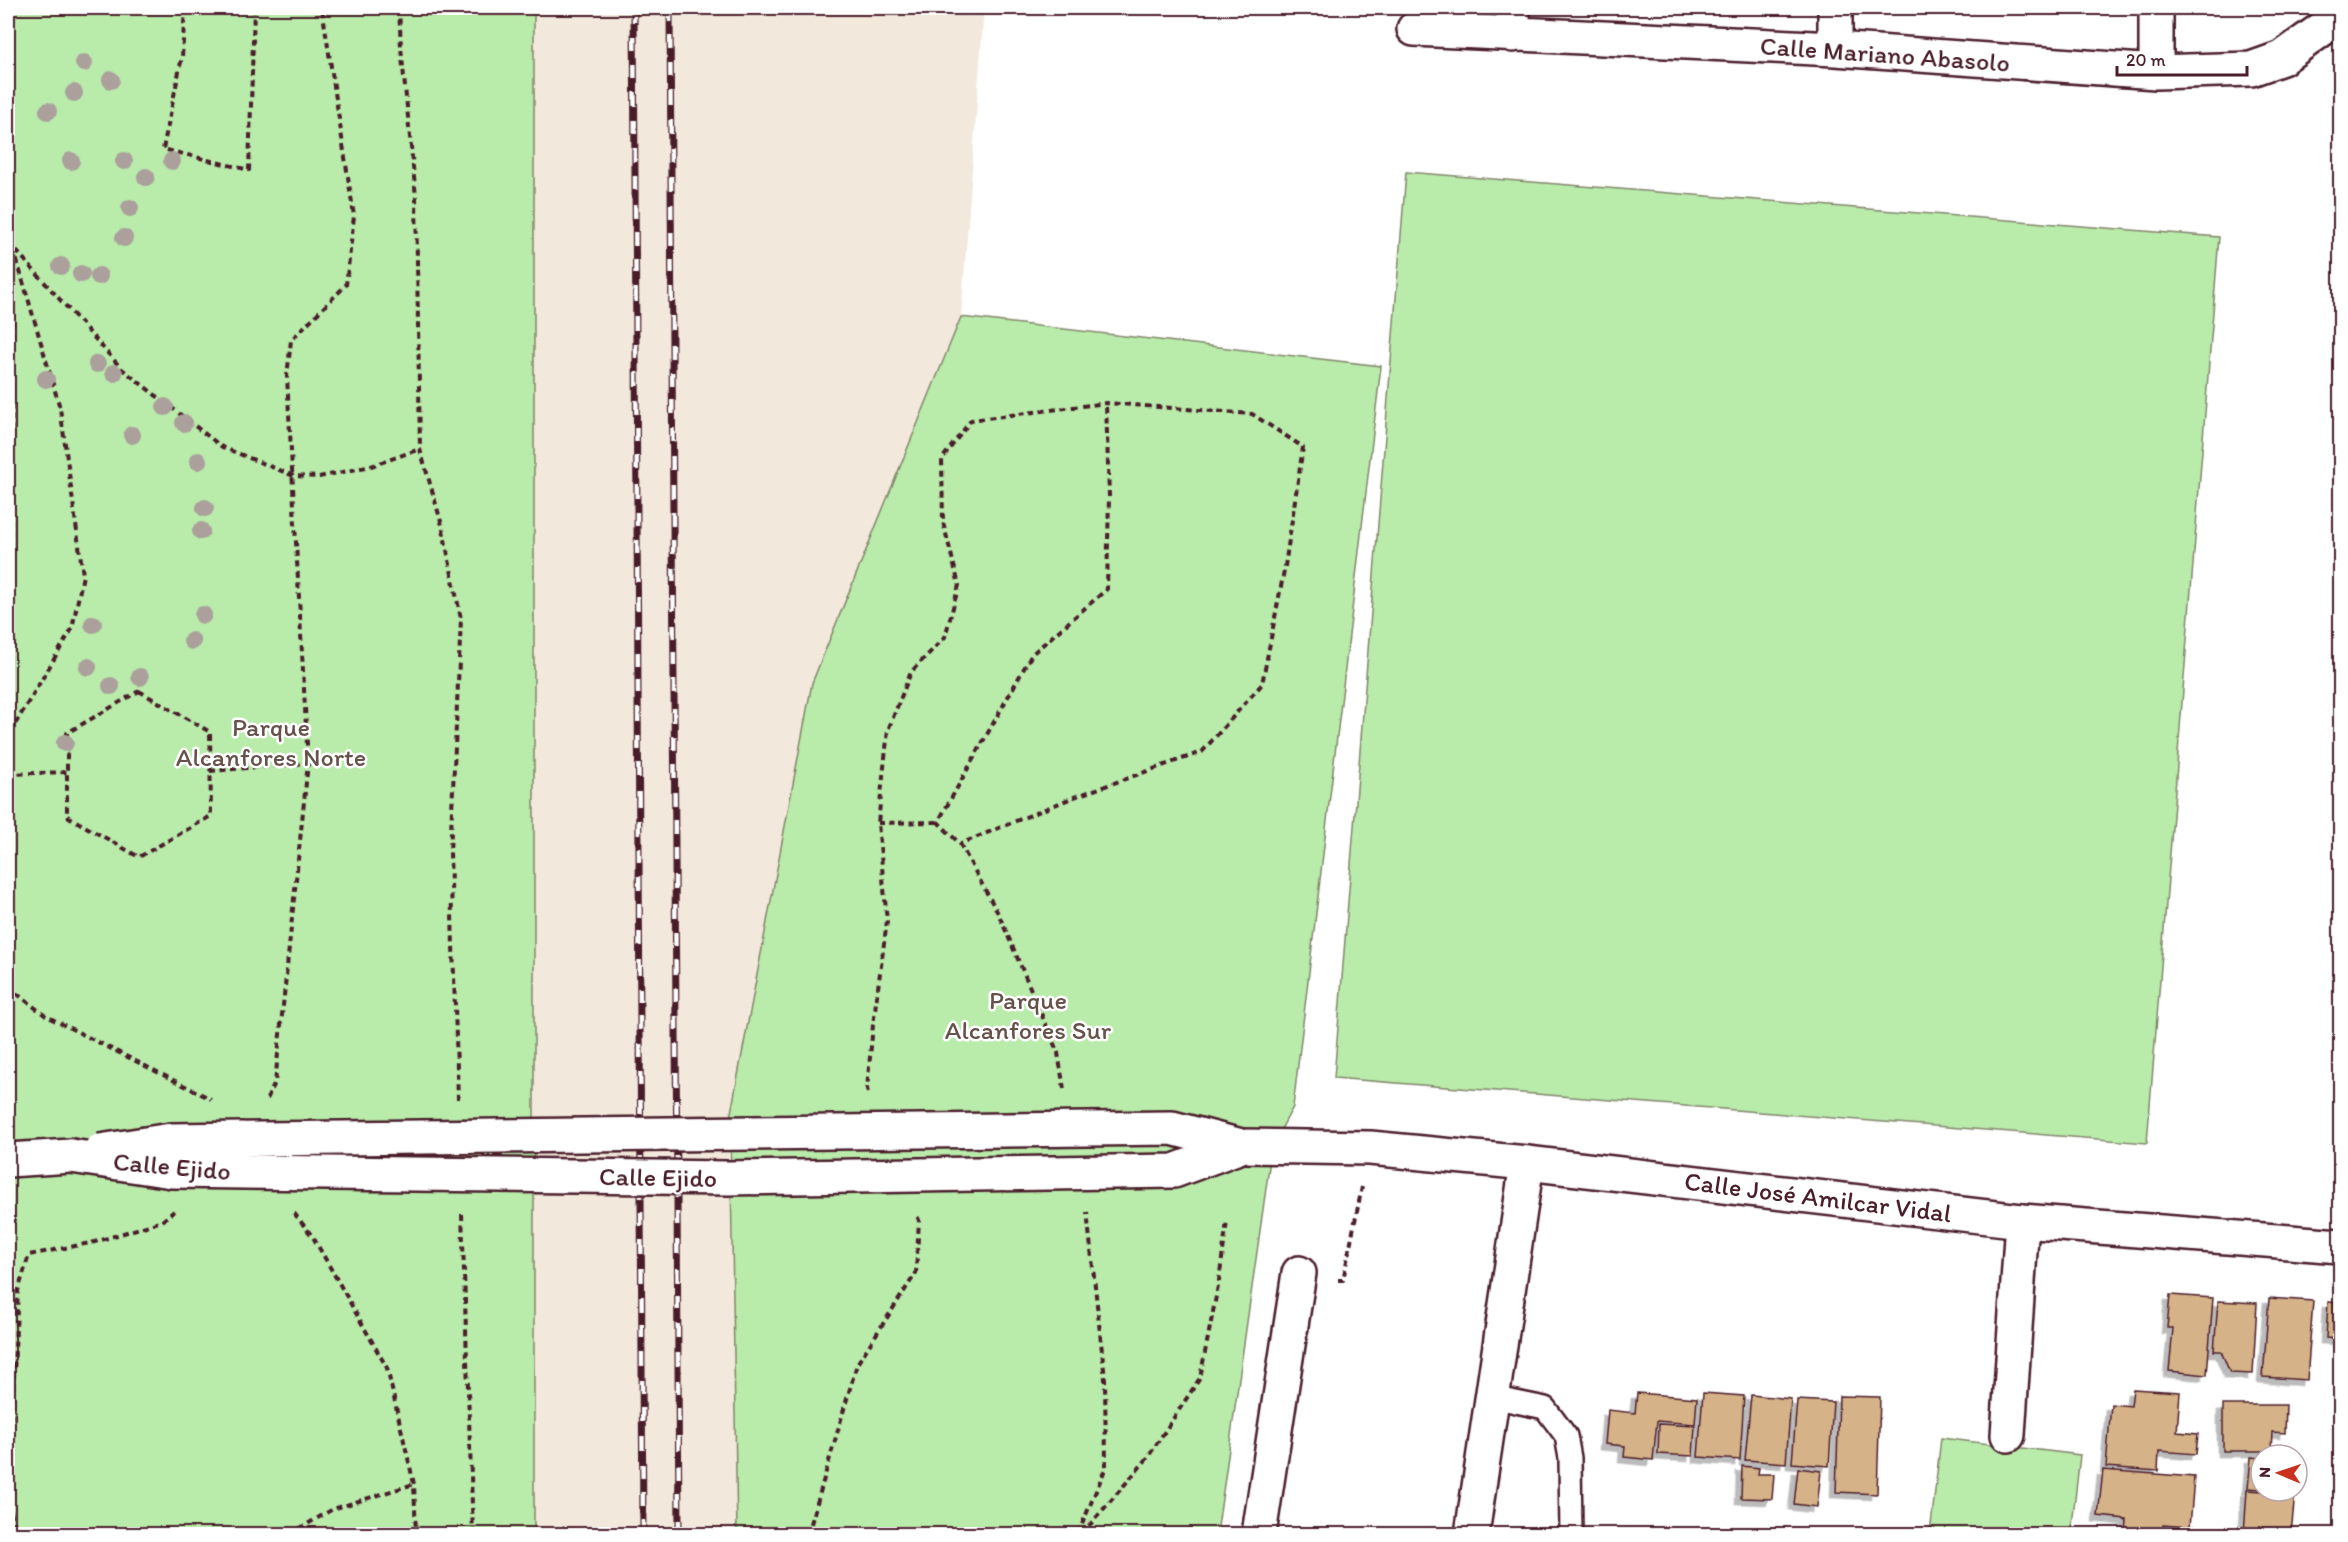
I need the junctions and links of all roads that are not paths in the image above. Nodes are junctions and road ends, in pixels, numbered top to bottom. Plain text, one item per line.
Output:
1 (1835, 8) edge
2 (2156, 8) edge
3 (2340, 16) edge
4 (1513, 21) edge
5 (1414, 30) dead end
6 (1835, 49) junction
7 (2156, 72) junction
8 (1241, 1146) junction
9 (1295, 1146) joint
10 (71, 1156) junction
11 (8, 1160) edge
12 (1527, 1163) junction
13 (2022, 1221) junction
14 (2340, 1246) edge
15 (1299, 1273) road end
16 (1492, 1397) junction
17 (2008, 1435) dead end
18 (1259, 1534) edge
19 (1472, 1534) edge
20 (1571, 1534) edge

1 - 6 street
2 - 7 street
3 - 7 street, Calle Mariano Abasolo
4 - 5 street, Calle Mariano Abasolo
4 - 6 street, Calle Mariano Abasolo
6 - 7 street, Calle Mariano Abasolo
8 - 9 street, Calle Ejido
8 - 10 street, Calle Ejido, bridge
8 - 10 street, Calle Ejido, bridge
9 - 12 street, Calle José Amilcar Vidal
10 - 11 street, Calle Ejido
12 - 13 street, Calle José Amilcar Vidal
12 - 16 street
13 - 14 street, Calle José Amilcar Vidal
13 - 17 street
15 - 18 street
16 - 19 street
16 - 20 lane

